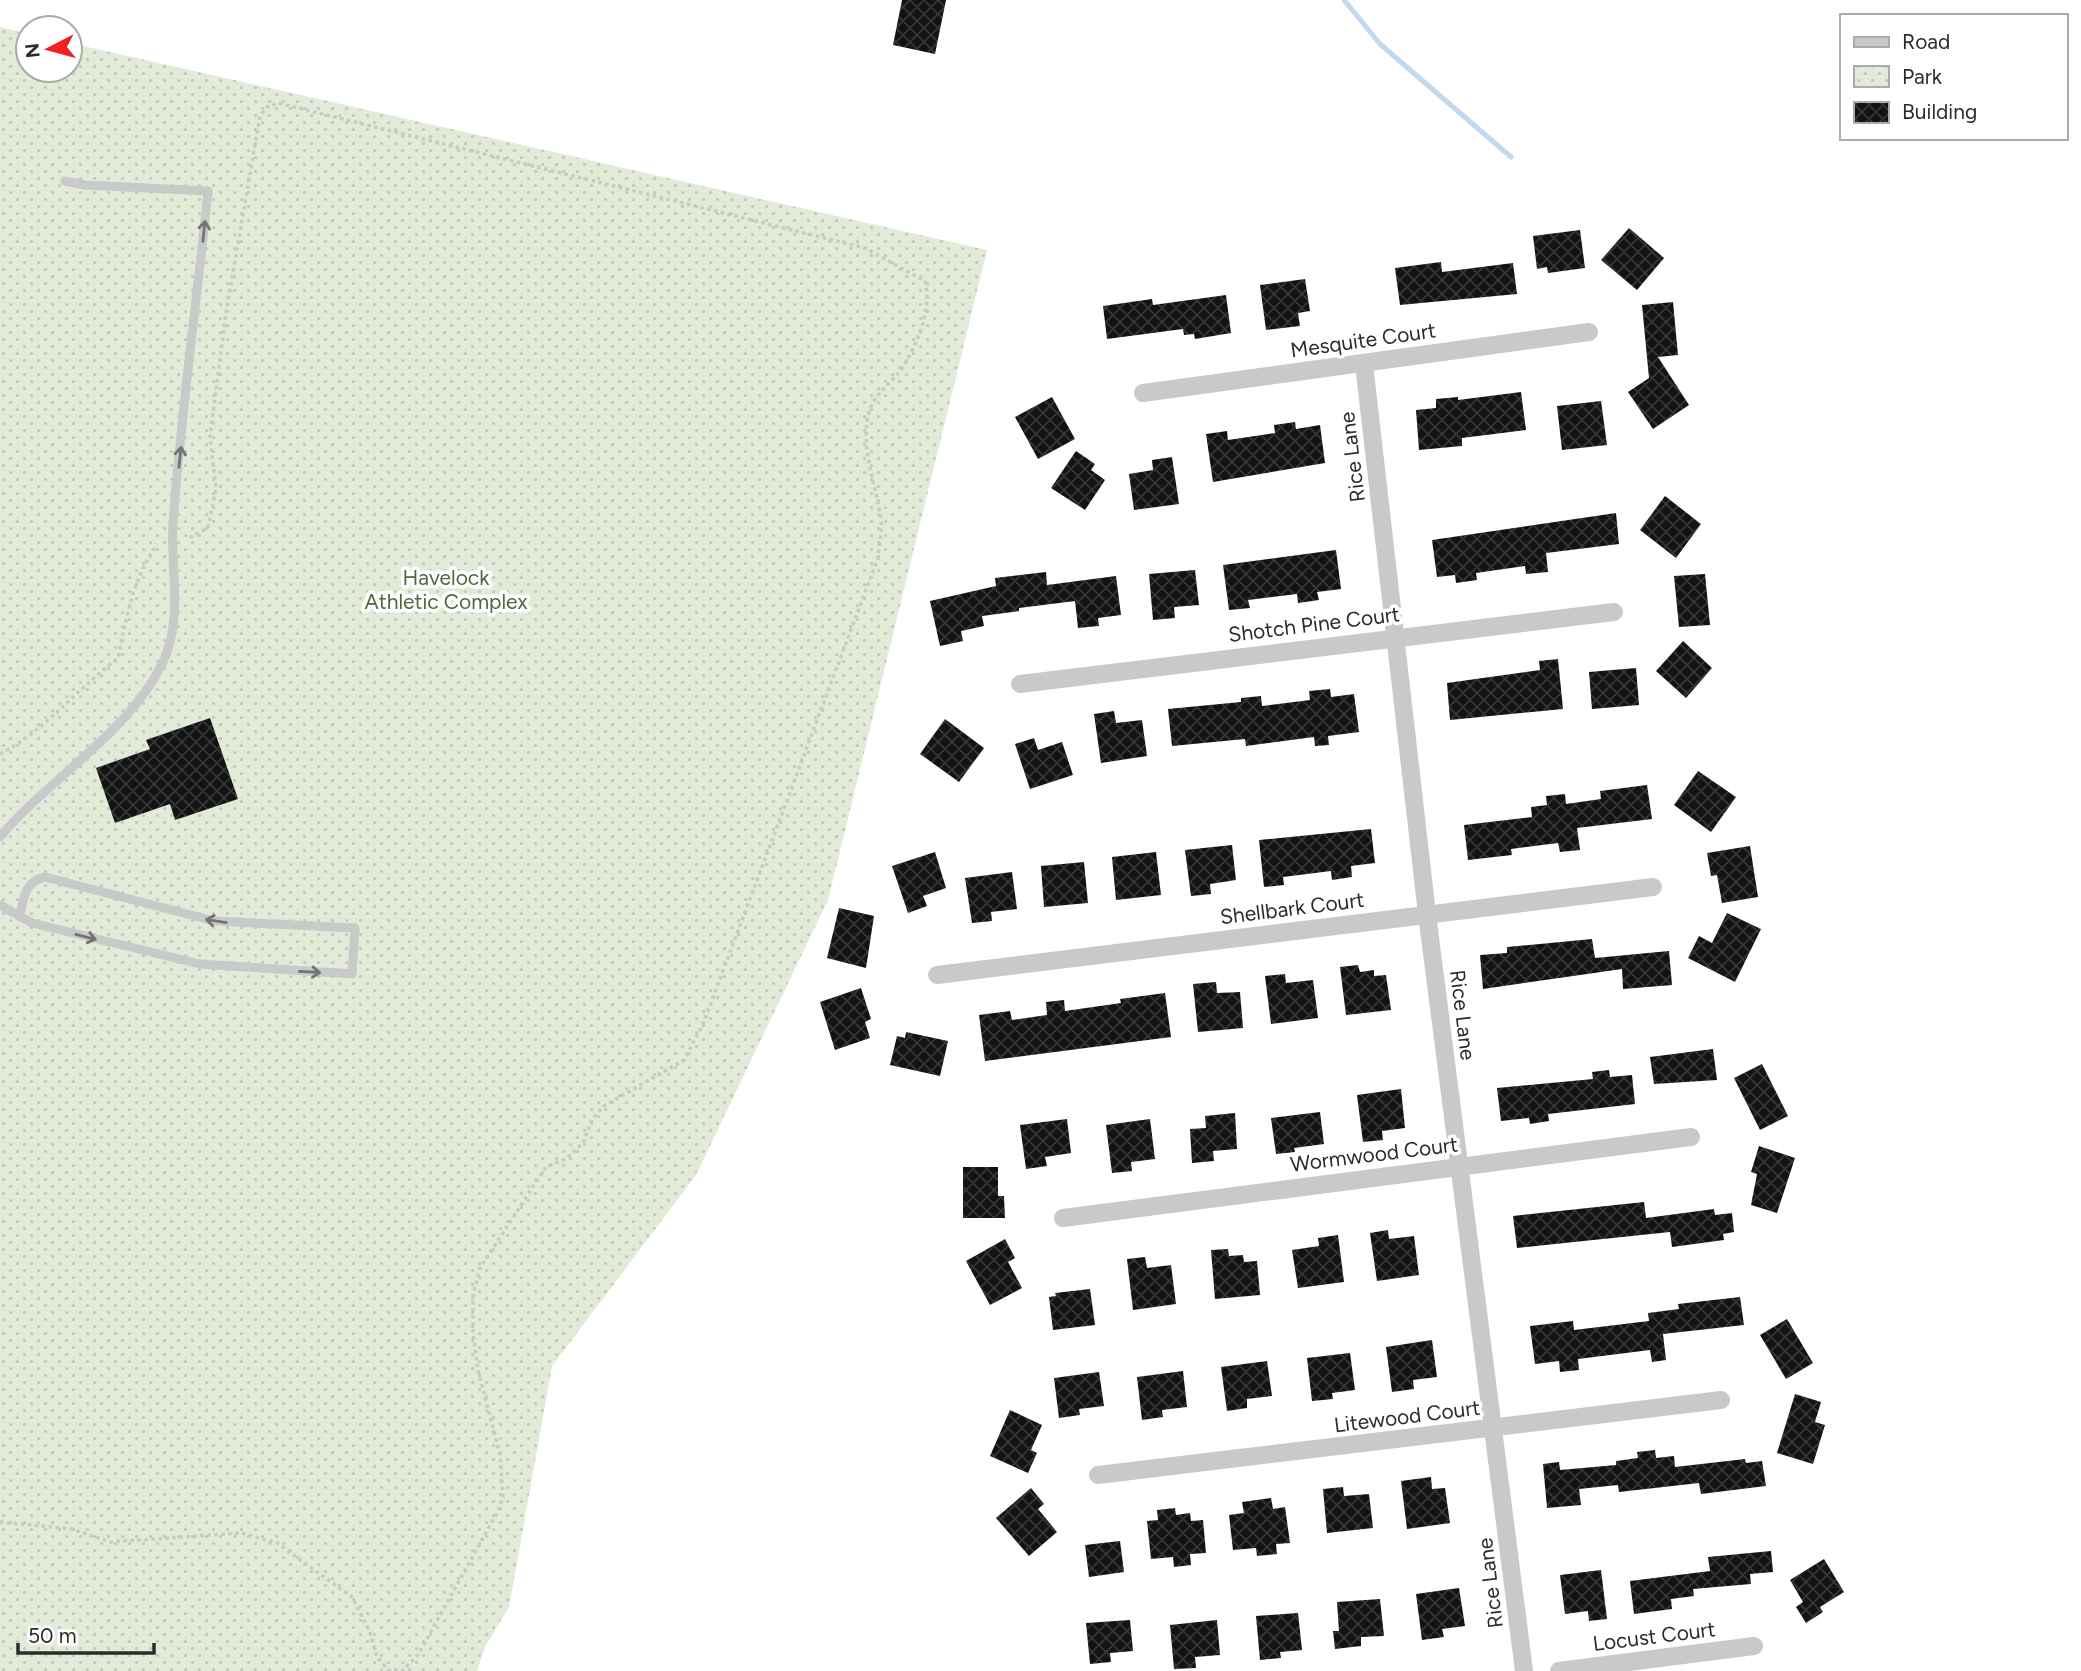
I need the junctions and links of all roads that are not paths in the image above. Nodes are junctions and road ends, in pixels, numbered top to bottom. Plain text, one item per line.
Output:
1 (65, 181) dead end
2 (1589, 331) dead end
3 (1364, 364) junction
4 (1143, 393) dead end
5 (1614, 612) dead end
6 (1396, 636) junction
7 (1020, 684) dead end
8 (0, 837) edge
9 (1653, 887) dead end
10 (0, 905) edge
11 (1427, 914) junction
12 (20, 918) junction
13 (937, 975) dead end
14 (1691, 1137) dead end
15 (1460, 1166) junction
16 (1063, 1218) dead end
17 (1721, 1400) dead end
18 (1495, 1428) junction
19 (1098, 1475) dead end
20 (1754, 1646) dead end
21 (1524, 1671) edge
22 (1559, 1671) edge

8 -> 1 lane
2 - 3 street, Mesquite Court
3 - 4 street, Mesquite Court
3 - 6 street, Rice Lane
5 - 6 street, Shotch Pine Court
6 - 7 street, Shotch Pine Court
6 - 11 street, Rice Lane
9 - 11 street, Shellbark Court
10 - 12 lane
11 - 13 street, Shellbark Court
11 - 15 street, Rice Lane
12 -> 12 lane
14 - 15 street, Wormwood Court
15 - 16 street, Wormwood Court
15 - 18 street, Rice Lane
17 - 18 street, Litewood Court
18 - 19 street, Litewood Court
18 - 21 street, Rice Lane
20 - 22 street, Locust Court

